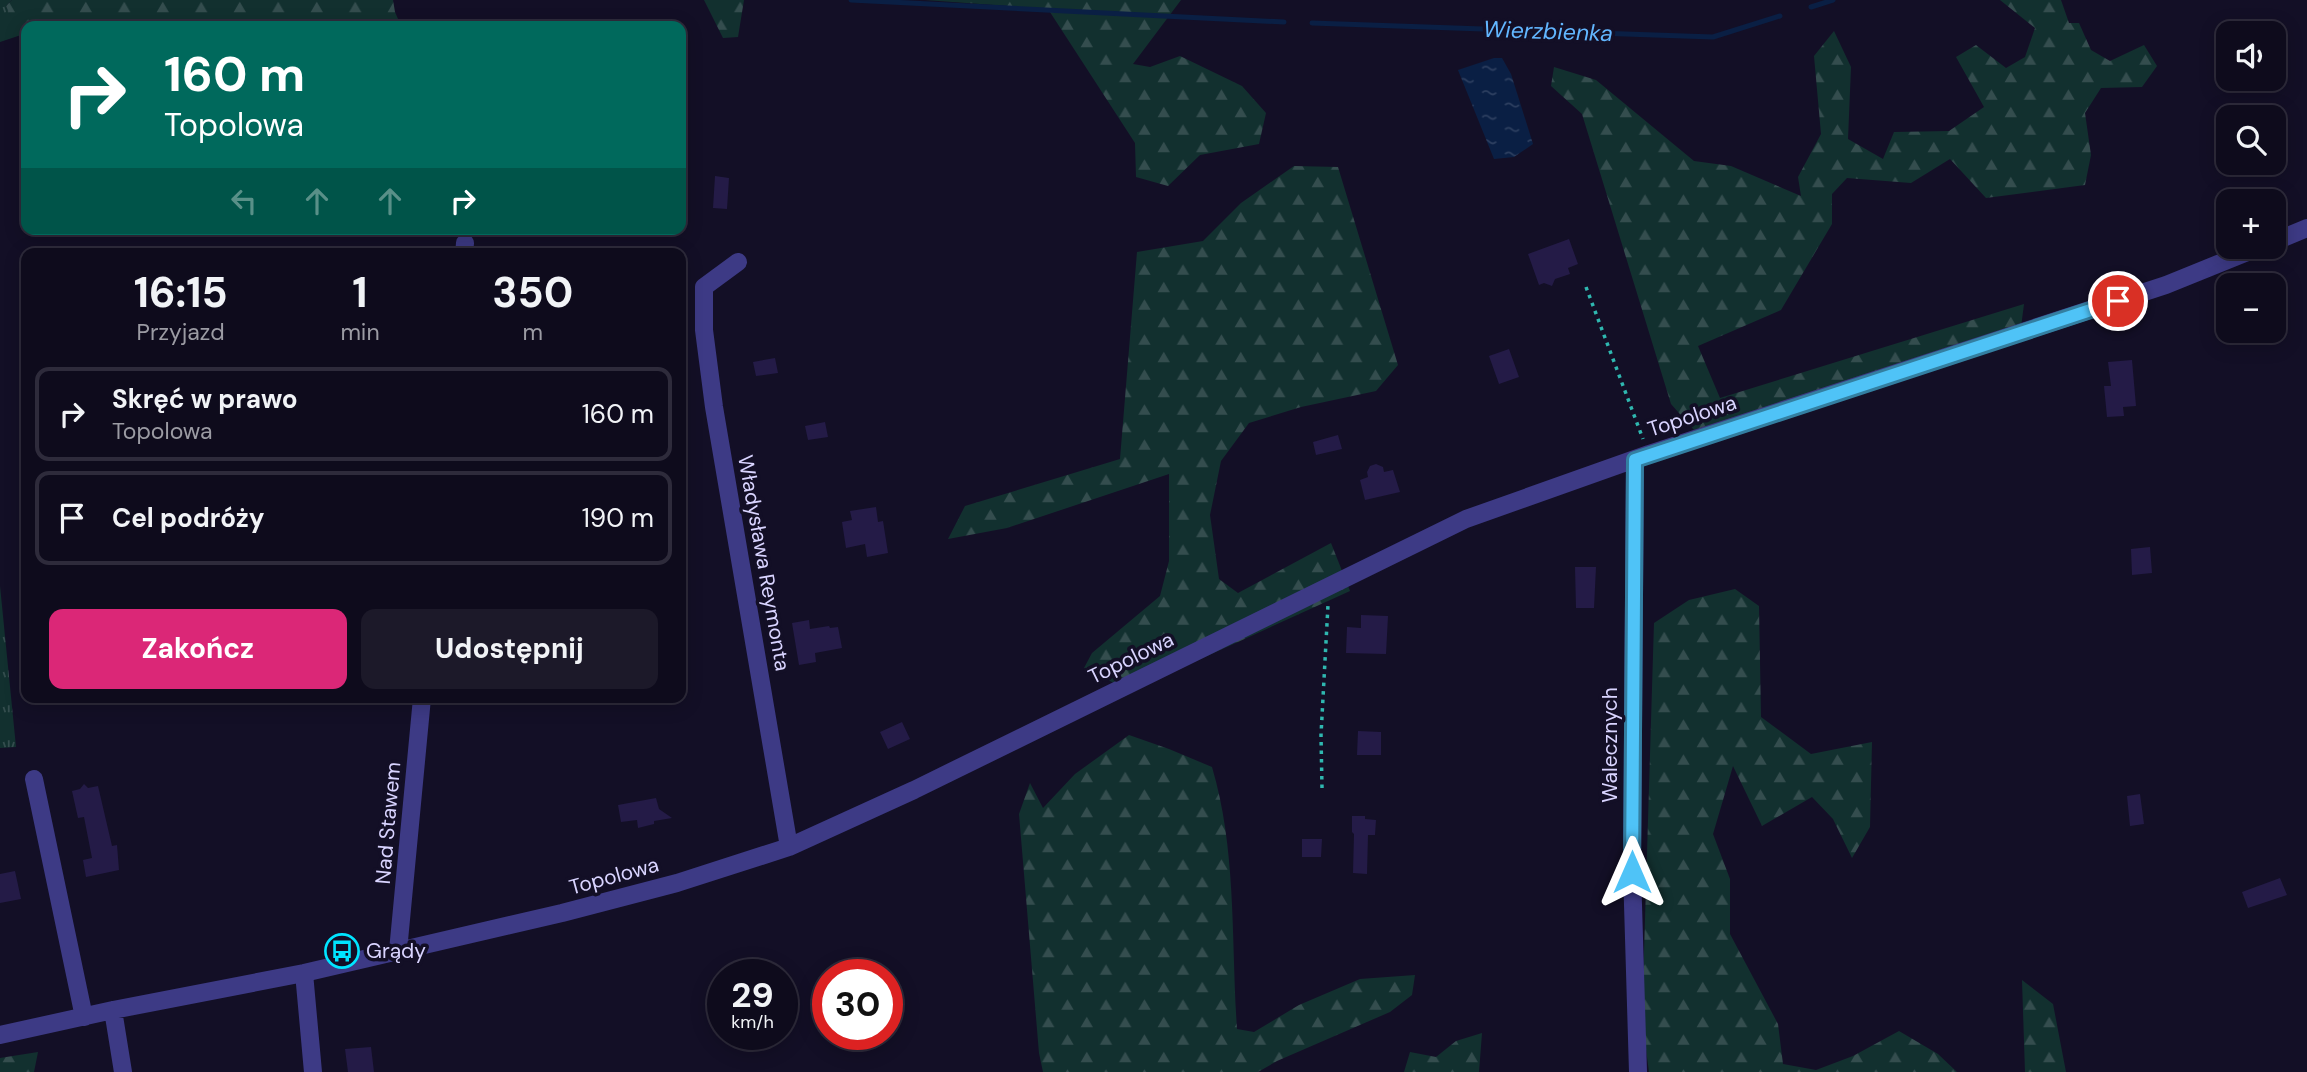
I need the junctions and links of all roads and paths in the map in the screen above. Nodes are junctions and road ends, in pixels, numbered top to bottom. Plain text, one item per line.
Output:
1 (2307, 228) edge
2 (2286, 237) edge
3 (2229, 259) edge
4 (738, 262) dead end
5 (1586, 287) dead end
6 (1642, 457) junction
7 (1329, 586) junction
8 (422, 703) edge
9 (34, 779) dead end
10 (1322, 788) dead end
11 (789, 847) junction
12 (398, 951) junction
13 (304, 973) junction
14 (113, 1010) junction
15 (84, 1017) junction
16 (0, 1035) edge
17 (123, 1072) edge
18 (313, 1072) edge
19 (1638, 1072) edge

1 - 2 street
3 - 6 street, Topolowa
4 - 11 street, Władysława Reymonta
5 - 6 path
6 - 7 street, Topolowa
6 - 19 street, Walecznych
7 - 10 path
7 - 11 street, Topolowa
8 - 12 street, Nad Stawem
9 - 15 street
11 - 12 street, Topolowa
12 - 13 street, Topolowa
13 - 14 street, Topolowa
13 - 18 street
14 - 15 street, Topolowa
14 - 17 street
15 - 16 street, Topolowa

